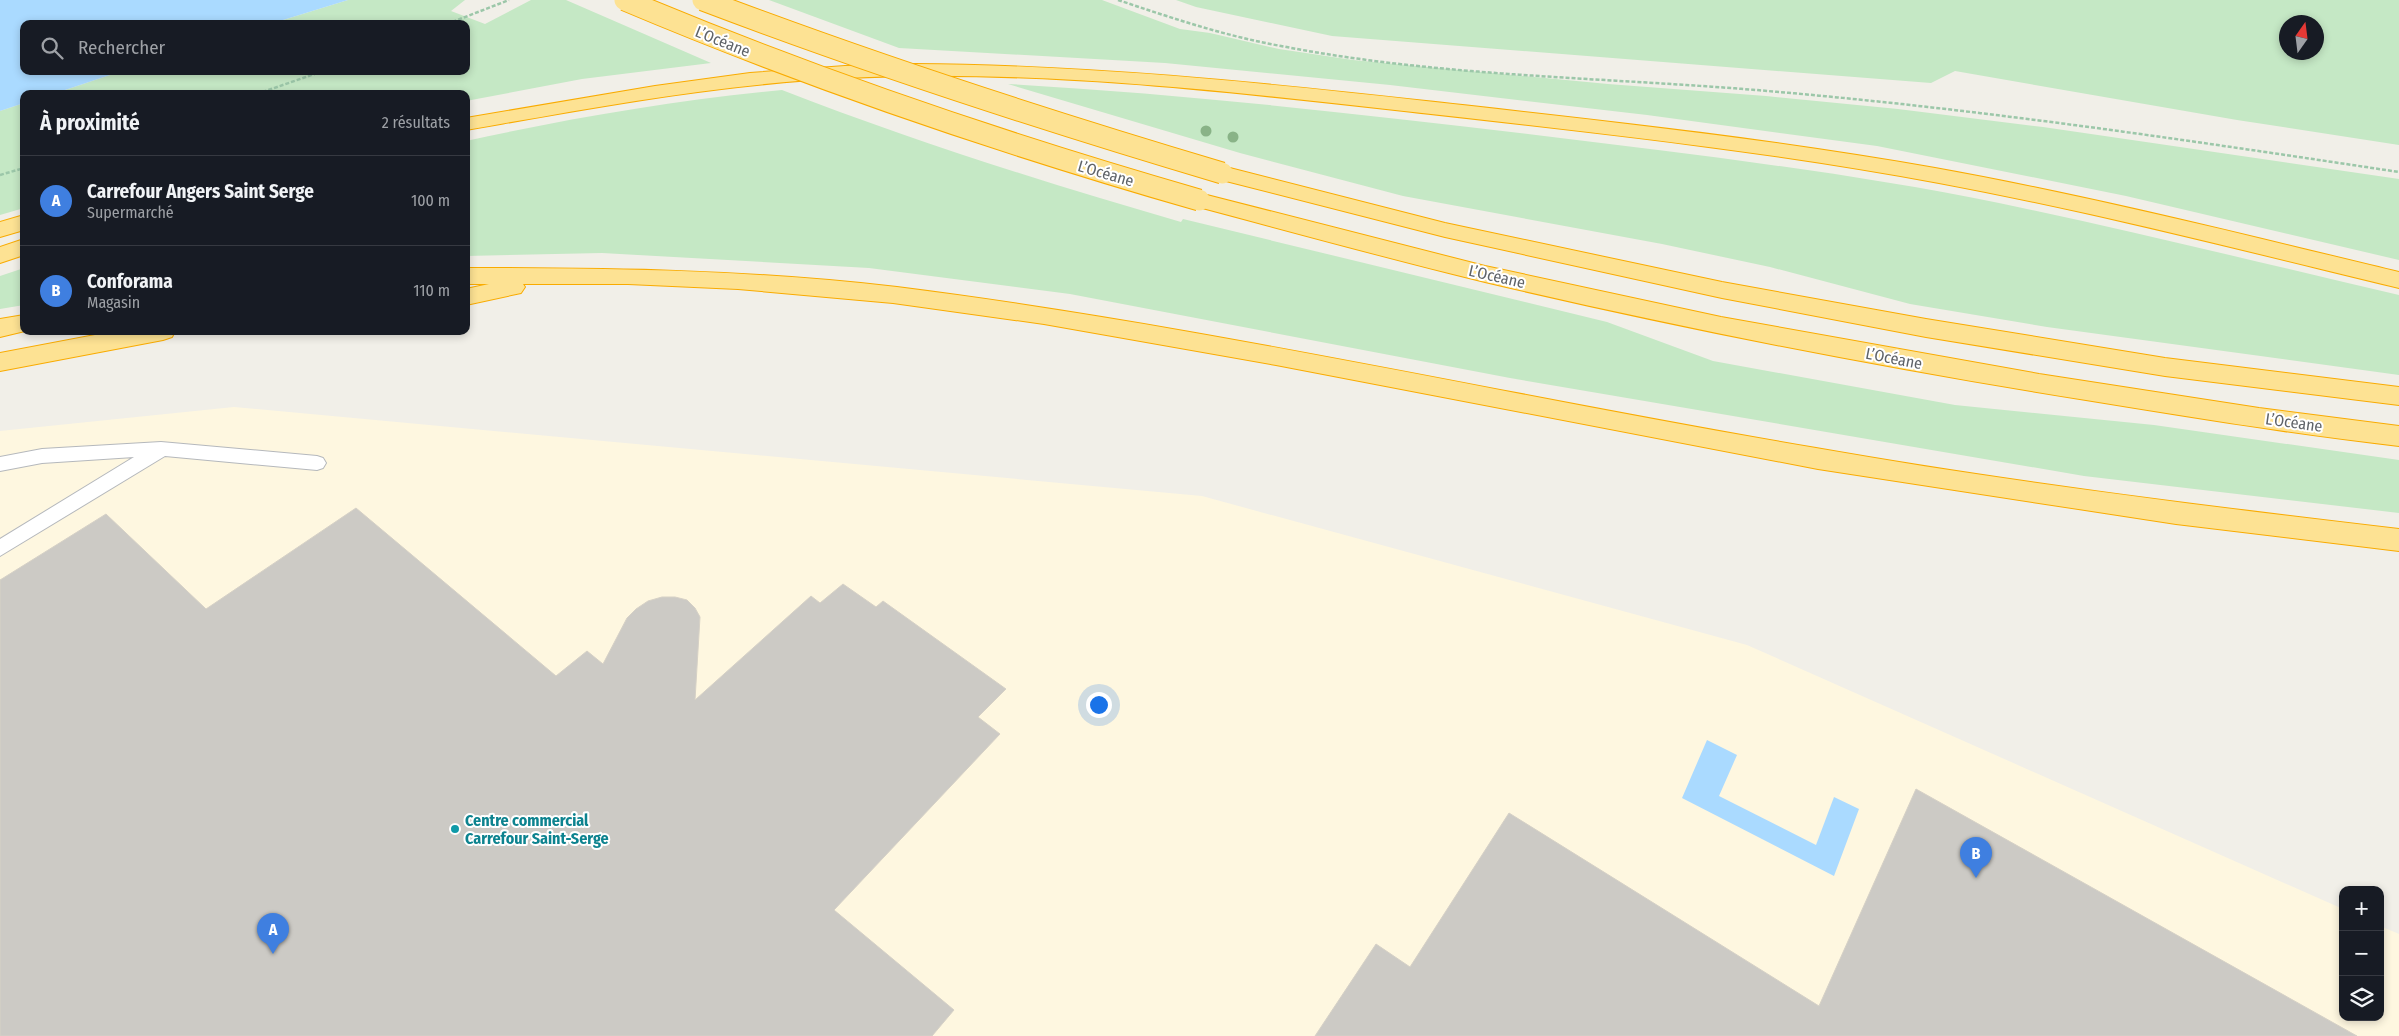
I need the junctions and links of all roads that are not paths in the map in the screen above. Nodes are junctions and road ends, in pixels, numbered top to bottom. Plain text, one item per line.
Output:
1 (625, 0) edge
2 (703, 0) edge
3 (470, 123) edge
4 (20, 223) edge
5 (0, 230) edge
6 (20, 248) edge
7 (0, 255) edge
8 (470, 276) edge
9 (553, 277) junction
10 (2399, 280) edge
11 (470, 297) edge
12 (20, 324) edge
13 (0, 328) edge
14 (142, 335) edge
15 (0, 362) edge
16 (2399, 396) edge
17 (2399, 436) edge
18 (161, 449) junction
19 (317, 463) dead end
20 (0, 464) edge
21 (2399, 540) edge
22 (0, 548) edge

1 - 17 highway, L’Océane, bridge
2 - 16 highway, L’Océane, bridge
3 - 10 highway
4 - 5 highway
6 - 7 highway
8 - 9 highway
9 - 11 highway
9 - 21 highway
12 - 13 highway
14 - 15 highway
18 - 19 lane
18 - 20 lane
18 - 22 lane

